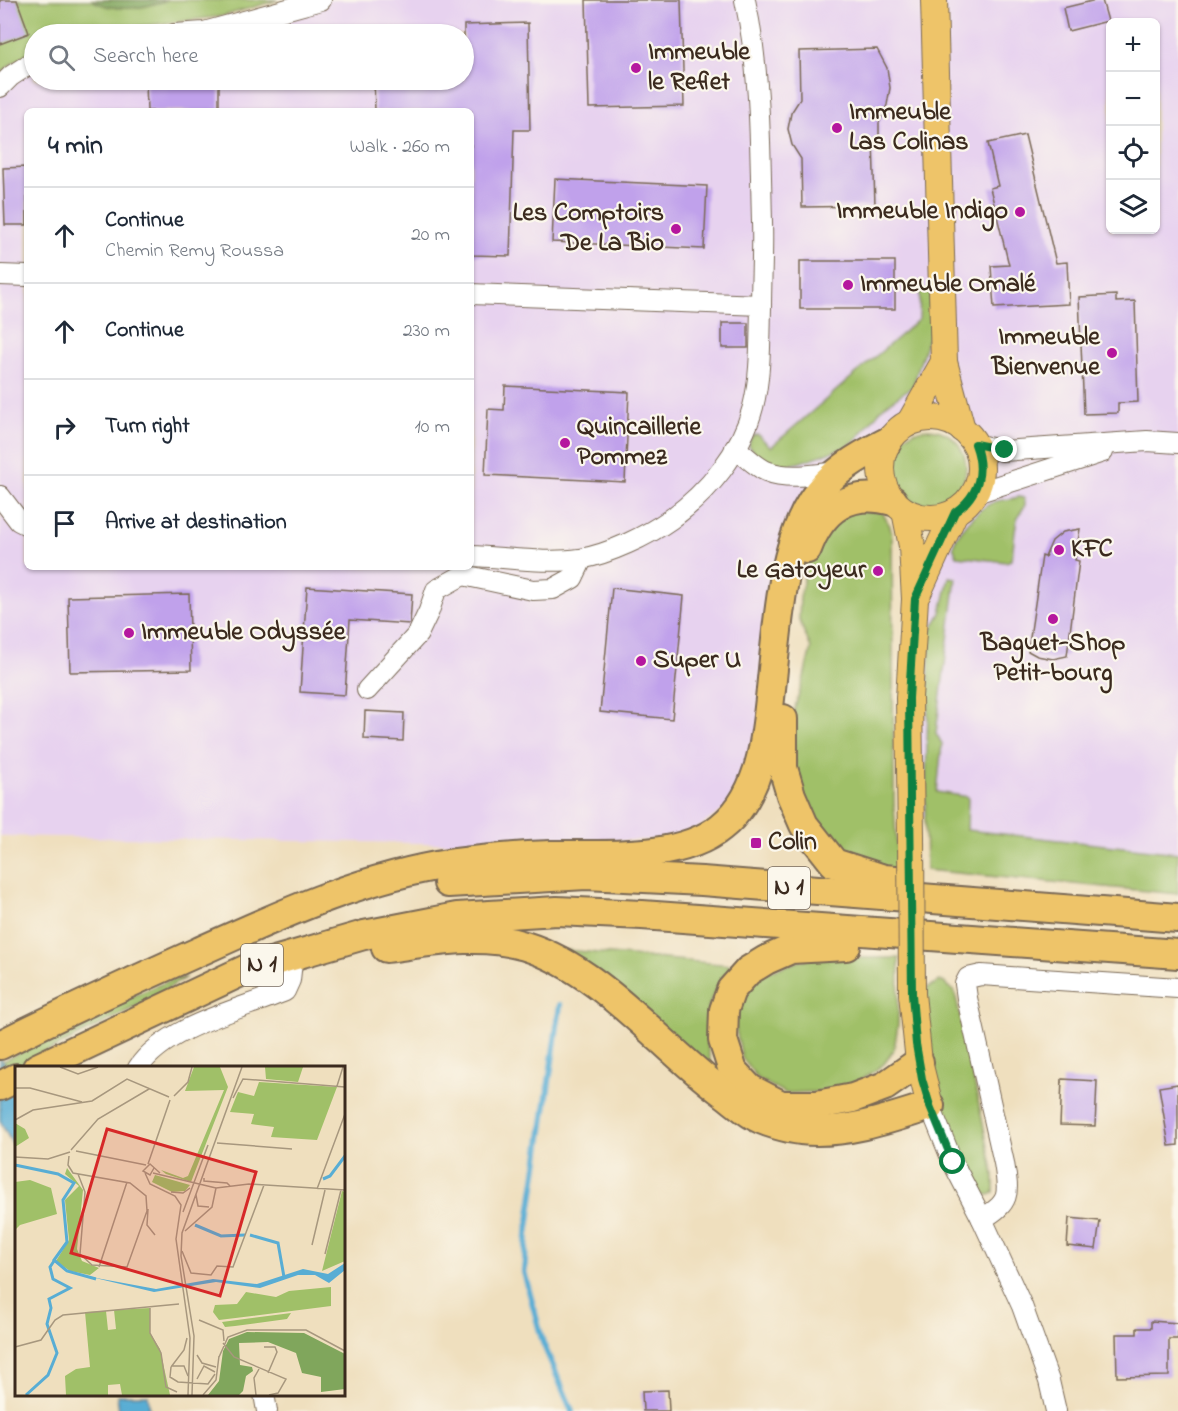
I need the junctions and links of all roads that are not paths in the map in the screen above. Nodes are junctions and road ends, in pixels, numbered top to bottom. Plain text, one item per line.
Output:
1 (321, 0) edge
2 (745, 0) edge
3 (934, 0) edge
4 (232, 24) edge
5 (24, 68) edge
6 (0, 87) edge
7 (0, 275) edge
8 (24, 276) edge
9 (474, 294) edge
10 (761, 305) junction
11 (944, 362) junction
12 (910, 422) junction
13 (969, 436) junction
14 (1147, 441) junction
15 (887, 442) junction
16 (1178, 443) edge
17 (735, 448) junction
18 (839, 472) junction
19 (973, 494) junction
20 (0, 496) edge
21 (899, 506) junction
22 (955, 512) junction
23 (24, 524) edge
24 (474, 556) edge
25 (582, 559) junction
26 (915, 599) junction
27 (367, 690) dead end
28 (1123, 914) junction
29 (1178, 918) edge
30 (245, 931) junction
31 (1105, 949) junction
32 (1178, 954) edge
33 (292, 962) junction
34 (247, 969) junction
35 (1178, 988) edge
36 (0, 1045) edge
37 (919, 1062) junction
38 (41, 1066) edge
39 (140, 1066) edge
40 (15, 1078) edge
41 (0, 1086) edge
42 (930, 1106) junction
43 (982, 1219) junction
44 (264, 1396) edge
45 (267, 1411) edge
46 (1056, 1411) edge

1 - 4 street
2 - 10 street
3 - 11 main road
5 - 6 street
7 - 8 street
9 - 10 street
10 - 17 street
11 - 12 main road
11 - 13 main road
12 - 13 main road
12 - 15 main road
13 - 14 street
13 - 19 main road
14 - 16 street
14 - 19 street
15 - 18 highway
15 - 21 main road
17 - 18 street
17 - 25 street
18 - 30 highway
19 - 22 main road
20 - 23 street
21 - 22 main road
21 - 26 main road
21 - 28 highway
22 - 26 main road
24 - 25 street
25 - 27 street
26 - 37 main road, bridge
28 - 29 highway, N 1
28 - 30 highway, N 1
30 - 36 highway, N 1
31 - 32 highway, N 1
31 - 34 highway, N 1
31 - 37 highway
33 - 34 highway
33 - 39 street
33 - 42 highway
34 - 38 highway, N 1
35 - 43 street
37 - 42 main road
40 - 41 highway
42 - 43 street
43 - 46 street
44 - 45 street

